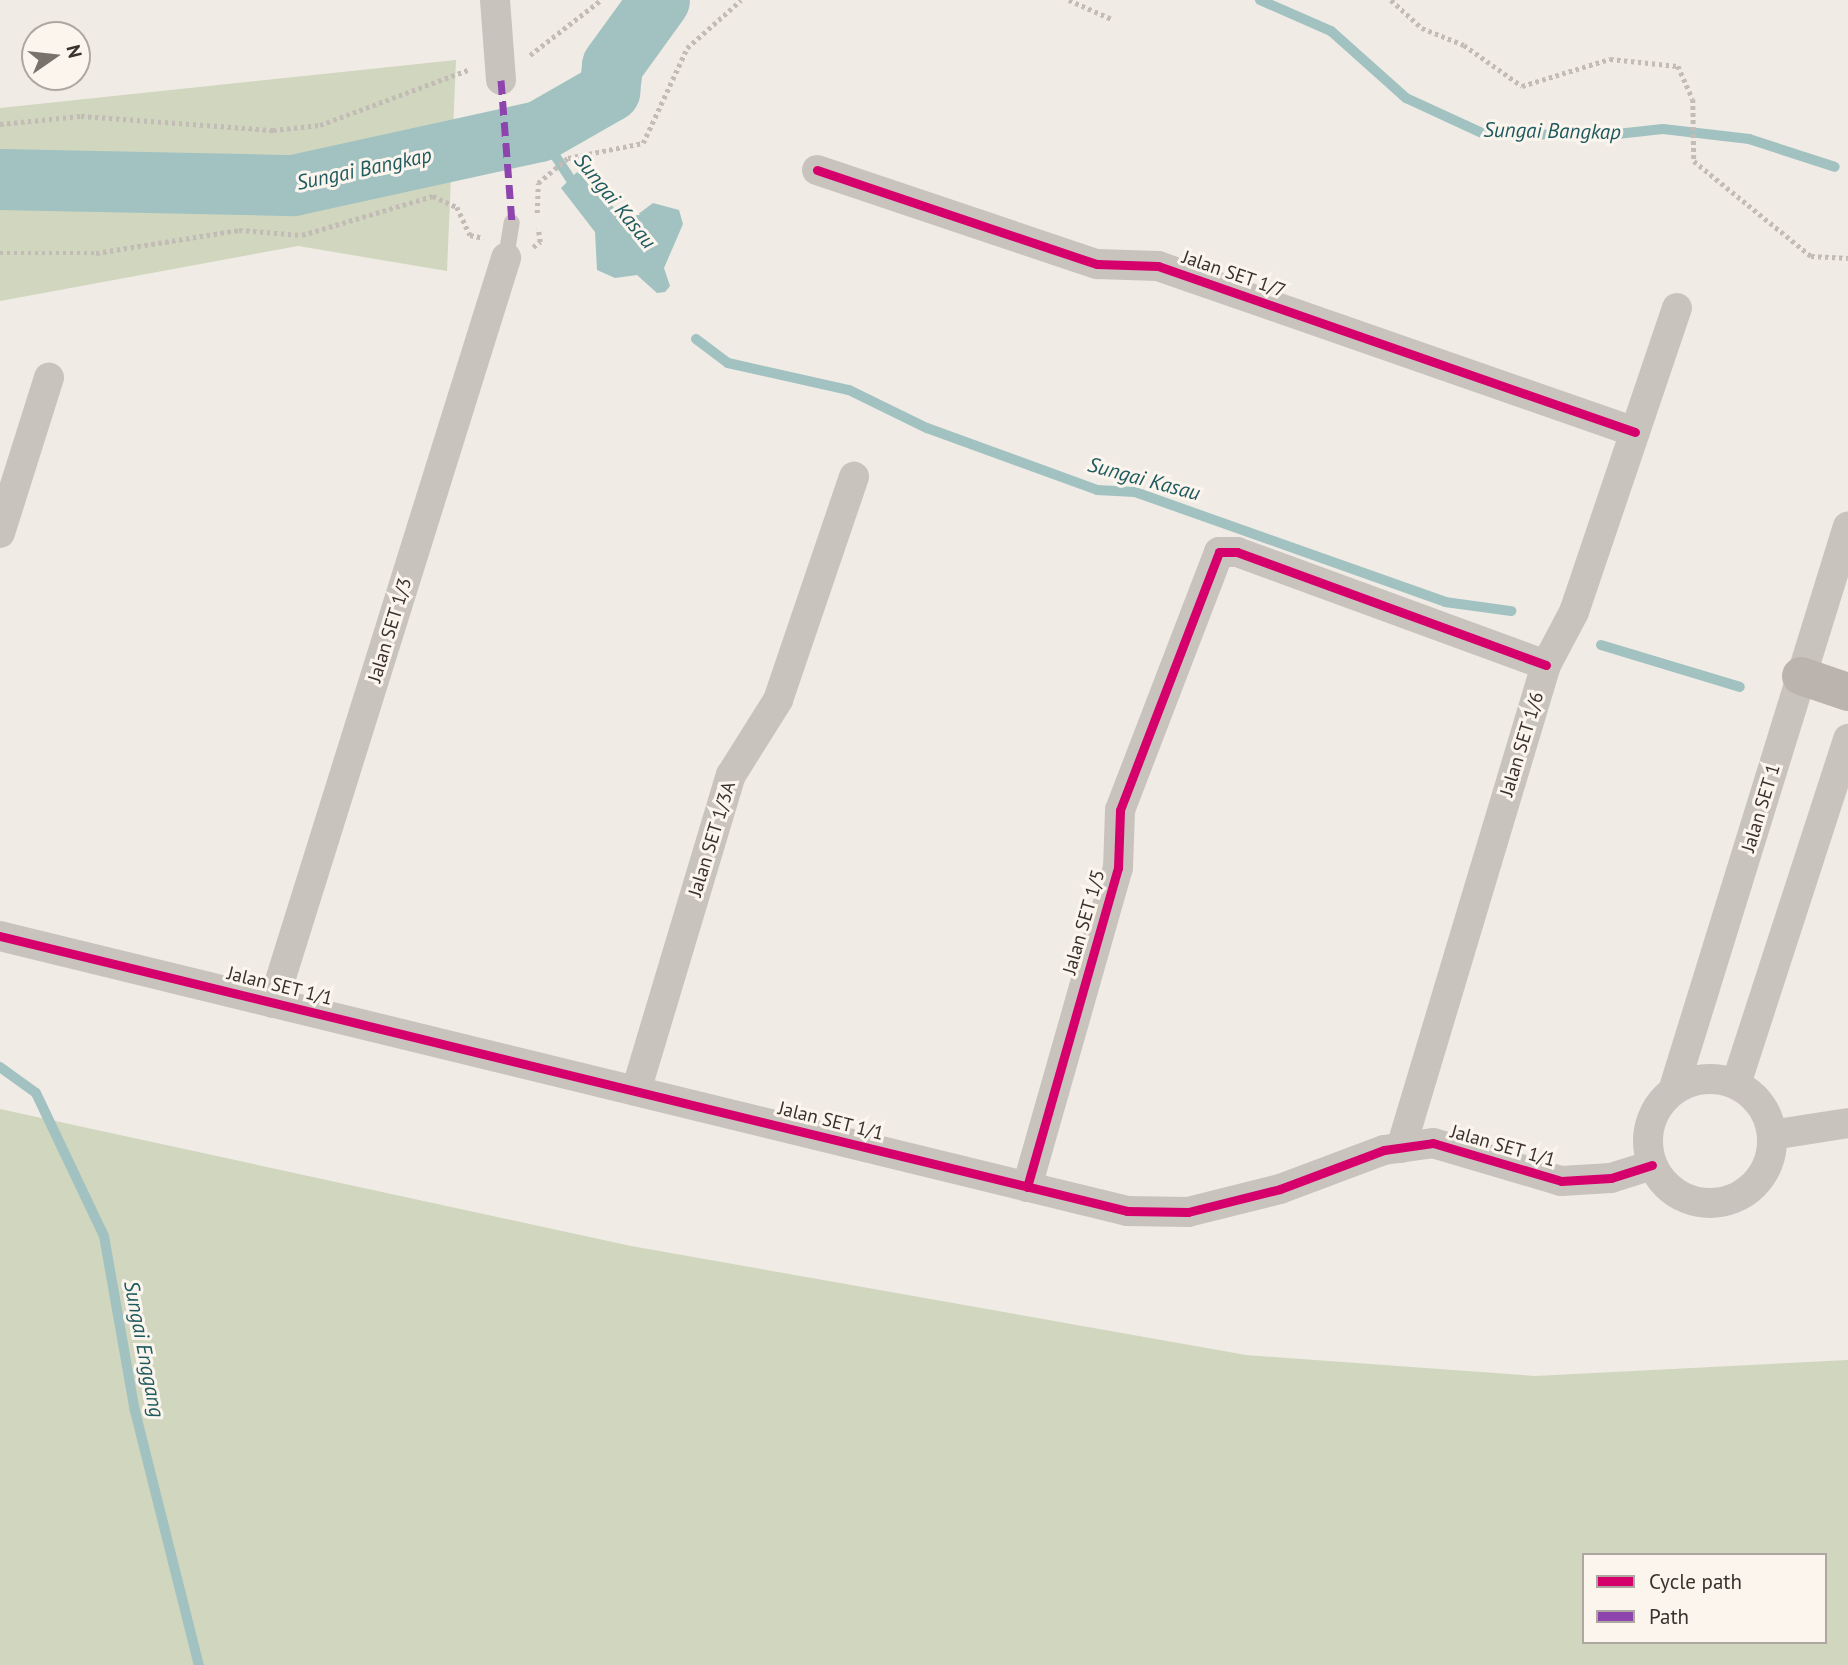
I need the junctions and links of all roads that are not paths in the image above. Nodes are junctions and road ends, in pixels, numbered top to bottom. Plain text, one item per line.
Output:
1 (495, 0) edge
2 (500, 73) road end
3 (817, 170) dead end
4 (512, 222) dead end
5 (507, 251) joint
6 (1677, 308) dead end
7 (50, 378) dead end
8 (1635, 432) junction
9 (853, 477) dead end
10 (1848, 526) edge
11 (0, 533) edge
12 (1546, 665) junction
13 (1801, 676) junction
14 (1848, 692) edge
15 (1848, 739) edge
16 (0, 936) edge
17 (273, 1003) junction
18 (1735, 1084) junction
19 (636, 1091) junction
20 (1673, 1091) junction
21 (1848, 1123) edge
22 (1772, 1135) junction
23 (1401, 1148) junction
24 (1652, 1165) junction
25 (1027, 1187) junction

1 - 2 street
3 - 8 street, Jalan SET 1/7
4 - 5 lane
5 - 17 street, Jalan SET 1/3
6 - 8 street, Jalan SET 1/6
7 - 11 street
8 - 12 street, Jalan SET 1/6
9 - 19 street, Jalan SET 1/3A
10 - 13 street, Jalan SET 1
12 - 23 street, Jalan SET 1/6
12 - 25 street, Jalan SET 1/5
13 - 14 street
13 - 20 street, Jalan SET 1
15 - 18 street
16 - 17 street, Jalan SET 1/1
17 - 19 street, Jalan SET 1/1
18 - 20 street
18 - 22 street
19 - 25 street, Jalan SET 1/1
20 - 24 street
21 - 22 street
22 - 24 street
23 - 24 street, Jalan SET 1/1
23 - 25 street, Jalan SET 1/1

